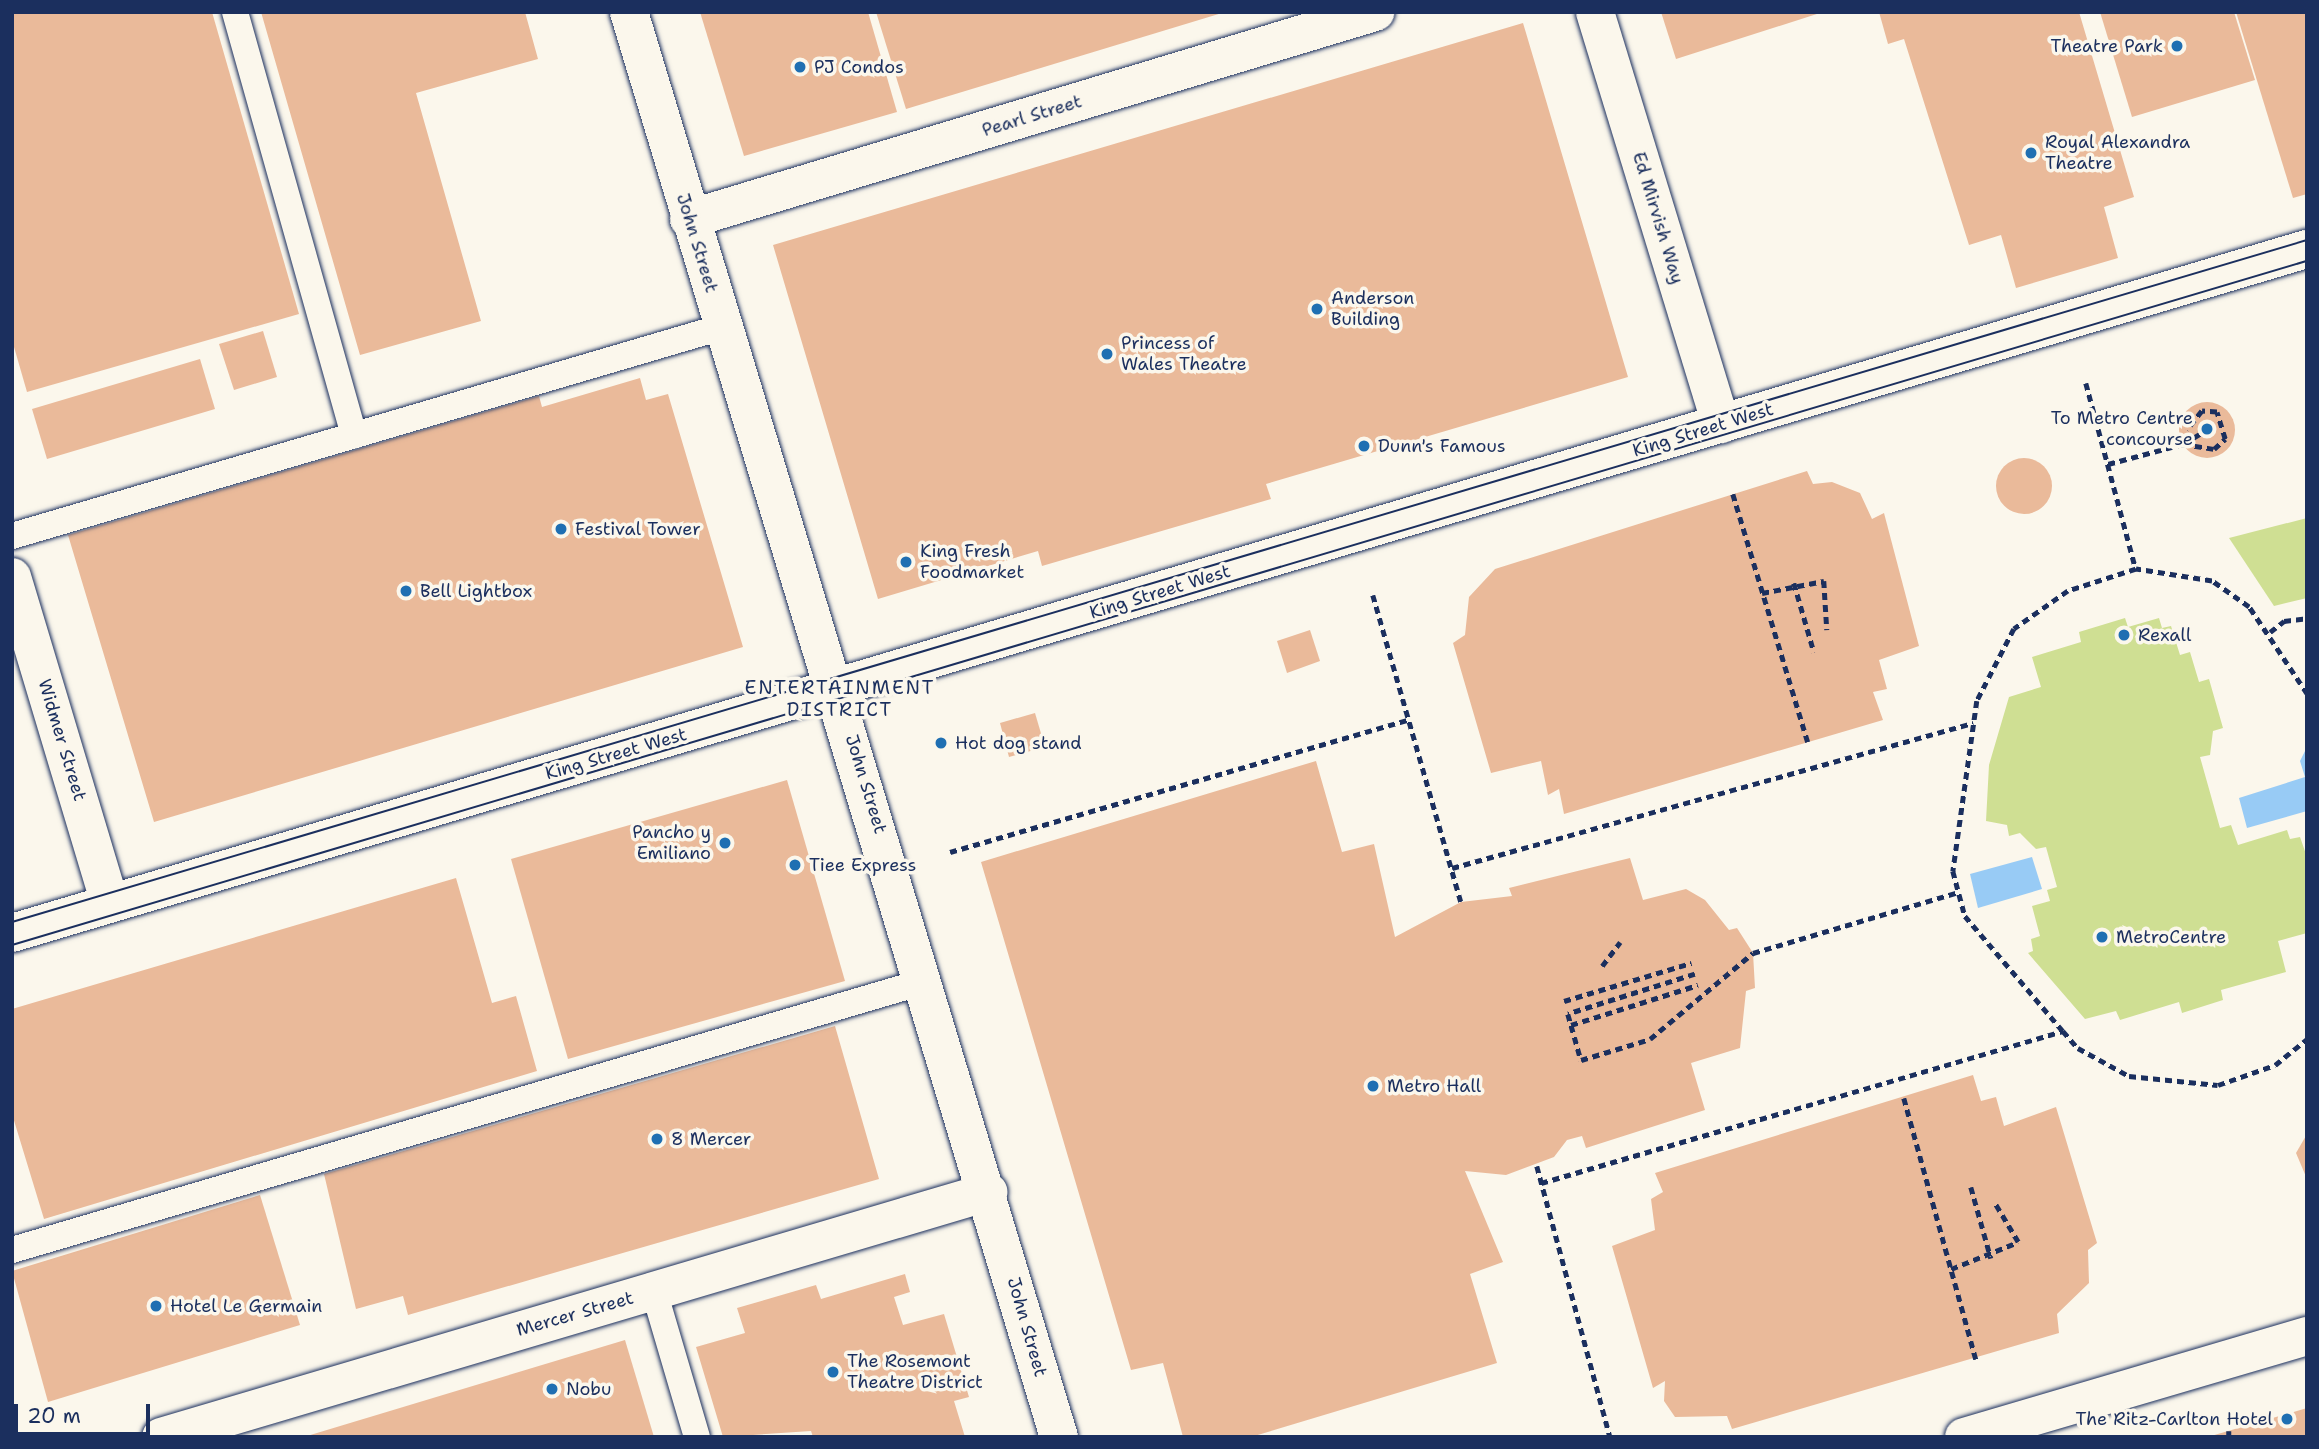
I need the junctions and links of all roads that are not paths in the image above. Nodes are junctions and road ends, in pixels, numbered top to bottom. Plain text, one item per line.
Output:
1 (235, 12) edge
2 (629, 12) edge
3 (1375, 12) edge
4 (1595, 12) edge
5 (689, 219) junction
6 (2307, 249) edge
7 (722, 327) junction
8 (1721, 424) junction
9 (354, 436) junction
10 (12, 536) edge
11 (12, 577) edge
12 (833, 689) junction
13 (110, 903) junction
14 (12, 933) edge
15 (926, 981) junction
16 (988, 1192) junction
17 (12, 1250) edge
18 (653, 1291) junction
19 (2307, 1336) edge
20 (162, 1437) edge
21 (697, 1437) edge
22 (1059, 1437) edge
23 (1964, 1437) edge

1 - 9 lane
2 - 5 street, John Street
3 - 5 street, Pearl Street
4 - 8 street, Ed Mirvish Way
5 - 7 street, John Street
6 - 8 street, King Street West
7 - 9 lane
7 - 12 street, John Street
8 - 12 street, King Street West
9 - 10 lane
11 - 13 street, Widmer Street
12 - 13 street, King Street West
12 - 15 street, John Street
13 - 14 street, King Street West
15 - 16 street, John Street
15 - 17 lane
16 - 18 street, Mercer Street
16 - 22 street, John Street
18 - 20 street, Mercer Street
18 - 21 lane
19 - 23 street

